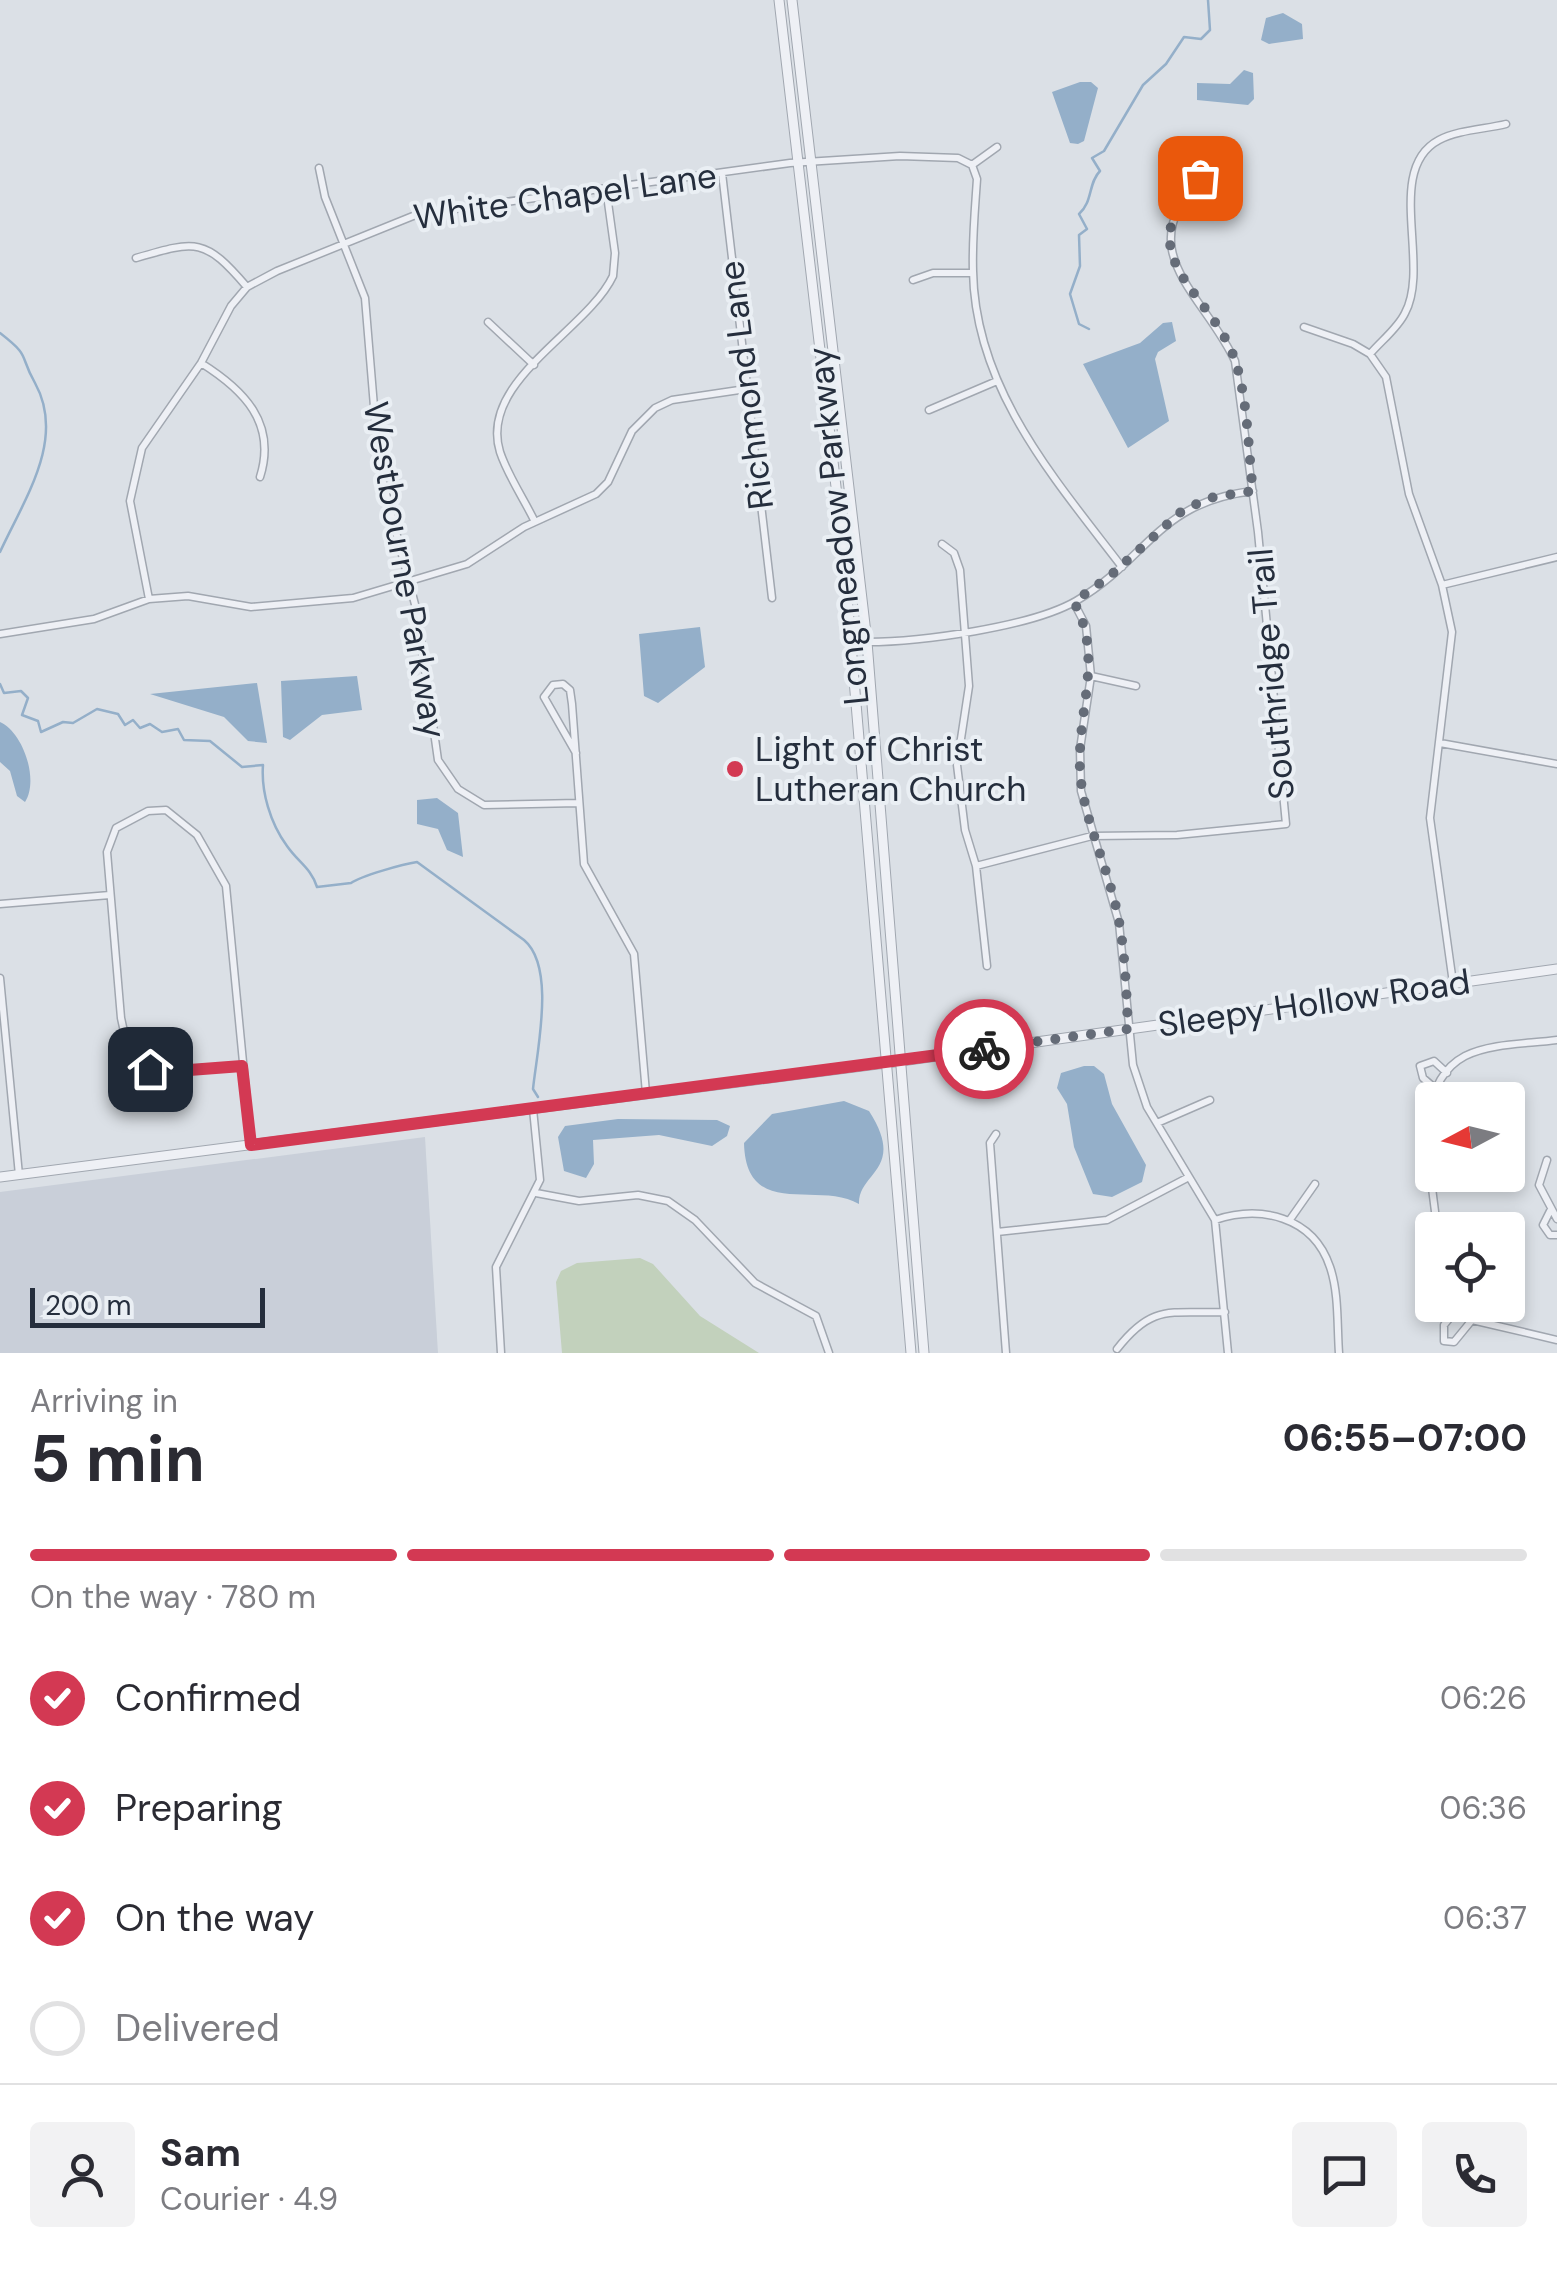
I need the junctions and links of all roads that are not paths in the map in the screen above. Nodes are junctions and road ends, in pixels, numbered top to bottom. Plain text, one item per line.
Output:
1 (779, 0) edge
2 (792, 0) edge
3 (1506, 124) dead end
4 (997, 148) dead end
5 (811, 161) junction
6 (798, 162) junction
7 (972, 165) junction
8 (319, 168) dead end
9 (722, 173) junction
10 (1200, 178) dead end
11 (606, 188) junction
12 (344, 242) junction
13 (136, 258) dead end
14 (972, 273) junction
15 (913, 280) dead end
16 (247, 288) junction
17 (488, 322) dead end
18 (1304, 327) dead end
19 (1370, 354) junction
20 (201, 363) junction
21 (534, 365) junction
22 (997, 380) junction
23 (746, 389) junction
24 (929, 410) dead end
25 (260, 477) dead end
26 (1253, 491) junction
27 (534, 522) junction
28 (942, 544) dead end
29 (1557, 557) edge
30 (1122, 566) junction
31 (409, 582) junction
32 (1442, 585) junction
33 (772, 598) dead end
34 (149, 599) junction
35 (1074, 602) junction
36 (966, 630) junction
37 (0, 634) edge
38 (867, 642) junction
39 (1091, 676) junction
40 (1136, 686) dead end
41 (1440, 744) junction
42 (576, 753) junction
43 (1557, 764) edge
44 (578, 803) junction
45 (1092, 836) junction
46 (976, 866) junction
47 (110, 895) junction
48 (0, 904) edge
49 (987, 966) dead end
50 (1557, 969) edge
51 (0, 978) edge
52 (1453, 983) junction
53 (1128, 1029) junction
54 (1557, 1040) edge
55 (901, 1061) junction
56 (887, 1062) junction
57 (242, 1066) junction
58 (1447, 1072) junction
59 (1428, 1082) edge
60 (1441, 1082) edge
61 (646, 1092) junction
62 (1210, 1100) dead end
63 (532, 1108) junction
64 (1158, 1123) junction
65 (996, 1134) dead end
66 (251, 1145) junction
67 (1546, 1160) dead end
68 (20, 1175) junction
69 (0, 1177) edge
70 (1187, 1178) junction
71 (1315, 1184) dead end
72 (536, 1193) junction
73 (1550, 1211) junction
74 (1557, 1219) edge
75 (1215, 1220) junction
76 (1289, 1221) junction
77 (997, 1232) junction
78 (1557, 1236) edge
79 (1225, 1312) junction
80 (1446, 1322) edge
81 (1470, 1322) edge
82 (1480, 1322) edge
83 (1557, 1340) edge
84 (1116, 1349) dead end
85 (501, 1353) edge
86 (829, 1353) edge
87 (911, 1353) edge
88 (924, 1353) edge
89 (1006, 1353) edge
90 (1228, 1353) edge
91 (1339, 1353) edge

1 - 6 street, Longmeadow Parkway
2 - 5 street, Longmeadow Parkway
3 - 19 street
4 - 7 street
5 - 6 street, White Chapel Lane
5 - 7 street, White Chapel Lane
5 - 38 street, Longmeadow Parkway
6 - 9 street, White Chapel Lane
6 - 56 street, Longmeadow Parkway
7 - 14 street
8 - 12 street, Westbourne Parkway
9 - 11 street, White Chapel Lane
9 - 23 street, Richmond Lane
10 - 26 street, Southridge Trail
11 - 12 street, White Chapel Lane
11 - 21 street
12 - 16 street, White Chapel Lane
12 - 31 street, Westbourne Parkway
13 - 16 street
14 - 15 street
14 - 22 street
16 - 20 street, White Chapel Lane
17 - 21 street
18 - 19 street
19 - 32 street
20 - 25 street
20 - 34 street, White Chapel Lane
21 - 27 street
22 - 24 street
22 - 30 street
23 - 27 street
23 - 33 street, Richmond Lane
26 - 30 street
26 - 45 street, Southridge Trail
27 - 31 street
28 - 36 street
29 - 32 street
30 - 35 street
31 - 34 street
31 - 44 street, Westbourne Parkway
32 - 41 street
34 - 37 street
35 - 36 street
35 - 39 street
36 - 38 street
36 - 46 street
38 - 55 street, Longmeadow Parkway
39 - 40 street
39 - 45 street
41 - 43 street
41 - 52 street
42 - 42 street
42 - 44 street
44 - 61 street
45 - 46 street, Southridge Trail
45 - 53 street
46 - 49 street
47 - 48 street
47 - 57 street
47 - 57 street
50 - 52 street, Sleepy Hollow Road
51 - 68 street
52 - 53 street, Sleepy Hollow Road
53 - 55 street, Sleepy Hollow Road
53 - 64 street
54 - 58 street
55 - 56 street, Sleepy Hollow Road
55 - 88 street, Longmeadow Parkway
56 - 61 street, Sleepy Hollow Road
56 - 87 street, Longmeadow Parkway
57 - 66 street
58 - 59 street
58 - 60 street
61 - 63 street, Sleepy Hollow Road
62 - 64 street
63 - 66 street, Sleepy Hollow Road
63 - 72 street
64 - 70 street
65 - 77 street
66 - 68 street, Sleepy Hollow Road
67 - 73 street
68 - 69 street, Sleepy Hollow Road
70 - 75 street
70 - 77 street
71 - 76 street
72 - 85 street
72 - 86 street
73 - 74 street
73 - 78 street
75 - 76 street
75 - 79 street
76 - 91 street
77 - 89 street
79 - 84 street
79 - 90 street
80 - 81 street
82 - 83 street

